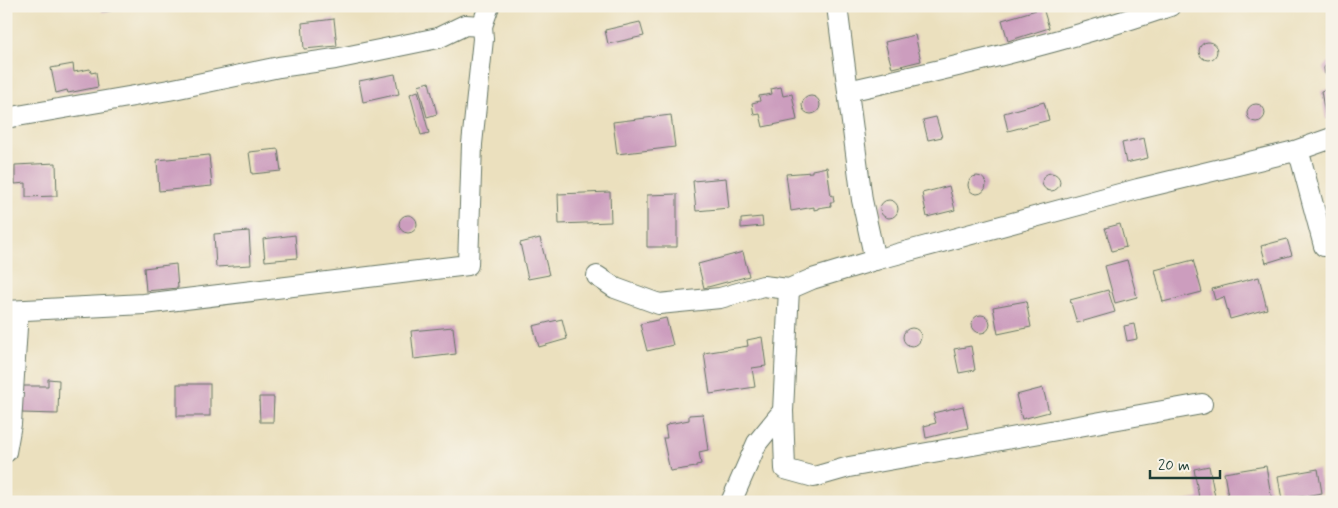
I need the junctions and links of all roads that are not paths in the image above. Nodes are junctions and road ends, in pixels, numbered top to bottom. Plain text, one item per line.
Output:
1 (489, 6) edge
2 (837, 6) edge
3 (1170, 6) edge
4 (482, 26) junction
5 (848, 91) junction
6 (6, 118) edge
7 (1332, 138) edge
8 (1295, 151) junction
9 (1324, 246) dead end
10 (875, 260) junction
11 (596, 276) dead end
12 (789, 289) junction
13 (12, 311) edge
14 (1202, 404) dead end
15 (783, 411) junction
16 (6, 452) edge
17 (730, 501) edge

1 - 4 street
2 - 5 street
3 - 5 street
4 - 6 street
4 - 13 street
5 - 10 street
7 - 8 street
8 - 9 street
8 - 10 street
10 - 12 street
11 - 12 street
12 - 15 street
13 - 16 street
14 - 15 street
15 - 17 street

